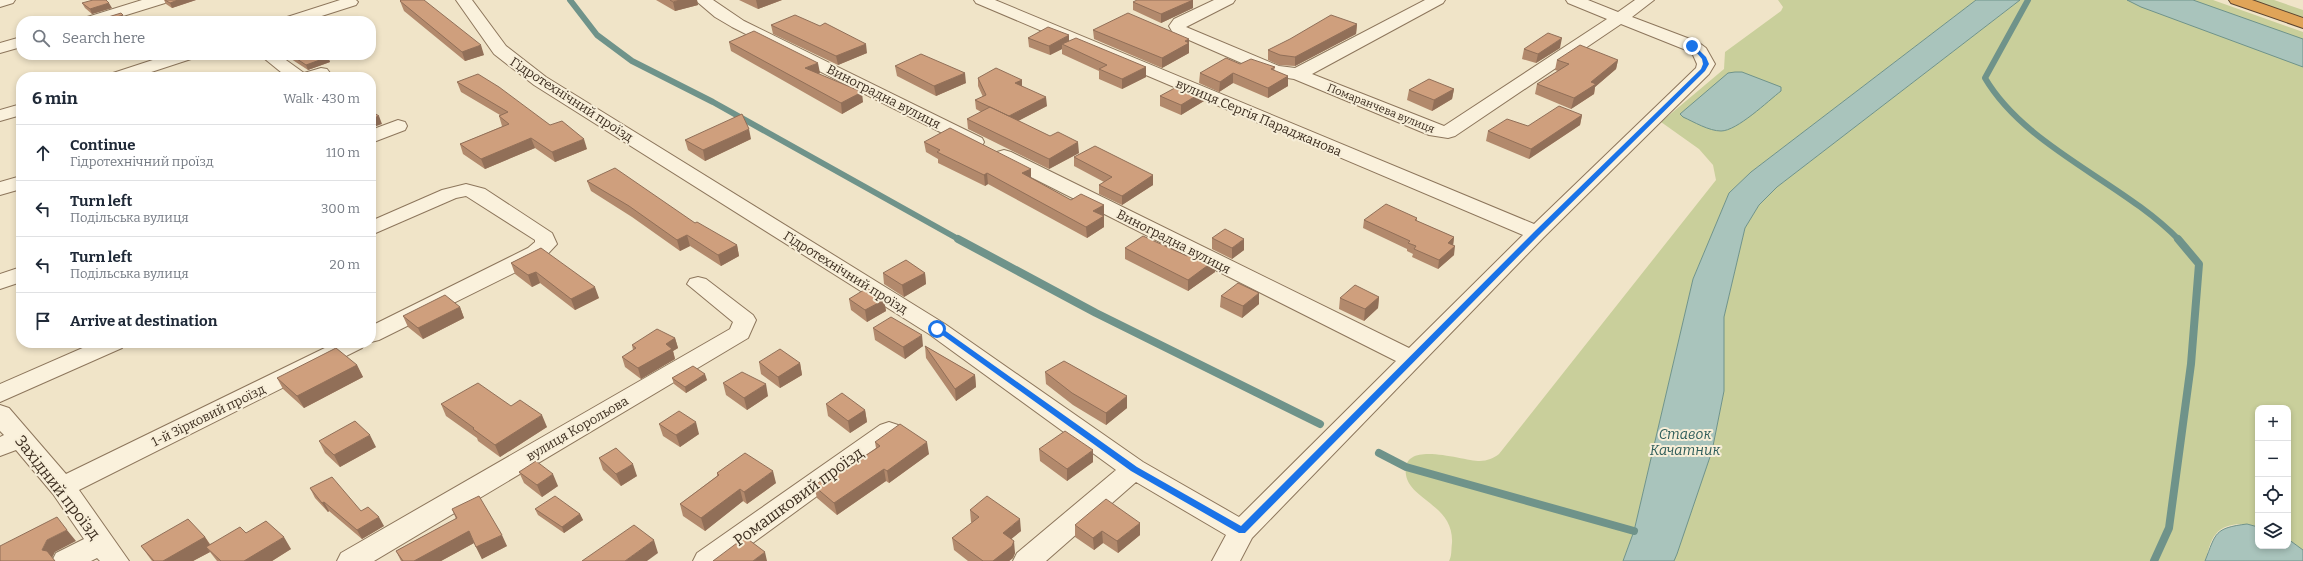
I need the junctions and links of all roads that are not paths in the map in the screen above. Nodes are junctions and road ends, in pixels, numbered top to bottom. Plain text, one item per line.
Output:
1 (7, 0) edge
2 (159, 0) edge
3 (464, 0) edge
4 (703, 0) edge
5 (982, 0) edge
6 (1227, 0) edge
7 (1437, 0) edge
8 (1574, 0) edge
9 (1646, 0) edge
10 (2237, 0) edge
11 (2274, 0) edge
12 (0, 2) edge
13 (350, 2) dead end
14 (2303, 10) edge
15 (106, 16) edge
16 (306, 16) edge
17 (1620, 17) junction
18 (2303, 23) edge
19 (16, 43) edge
20 (0, 48) edge
21 (171, 60) edge
22 (275, 60) edge
23 (133, 72) edge
24 (291, 72) edge
25 (1298, 74) junction
26 (16, 111) edge
27 (0, 116) edge
28 (398, 126) dead end
29 (376, 134) edge
30 (16, 184) edge
31 (0, 190) edge
32 (376, 226) edge
33 (1537, 233) junction
34 (16, 276) edge
35 (0, 282) edge
36 (698, 284) dead end
37 (376, 333) edge
38 (103, 348) edge
39 (344, 348) edge
40 (1411, 359) junction
41 (0, 394) edge
42 (0, 414) edge
43 (889, 431) edge
44 (10, 443) edge
45 (1134, 469) junction
46 (62, 487) junction
47 (1242, 530) junction
48 (108, 552) edge
49 (66, 561) edge
50 (351, 561) edge
51 (707, 561) edge
52 (1028, 561) edge
53 (1226, 561) edge

1 - 12 street
2 - 15 street
3 - 45 street, Гідротехнічний проїзд
4 - 40 street, Виноградна вулиця
5 - 33 street, вулиця Сергія Параджанова
6 - 25 street, Помаранчева вулиця
7 - 25 street
8 - 17 street
9 - 17 street, Помаранчева вулиця
10 - 18 highway
11 - 14 highway
13 - 16 street
17 - 25 street, Помаранчева вулиця
17 - 33 street
19 - 20 street
21 - 23 street
22 - 24 street
26 - 27 street
28 - 29 street
30 - 31 street
32 - 37 street
33 - 40 street
34 - 35 street
36 - 50 street, вулиця Корольова
38 - 41 street
39 - 46 street, 1-й Зірковий проїзд
40 - 47 street
42 - 44 street, Західний проїзд
43 - 51 street, Ромашковий проїзд
44 - 46 street, Західний проїзд
45 - 47 street, Гідротехнічний проїзд
45 - 52 street
46 - 48 street, Західний проїзд
47 - 53 street
48 - 49 street

